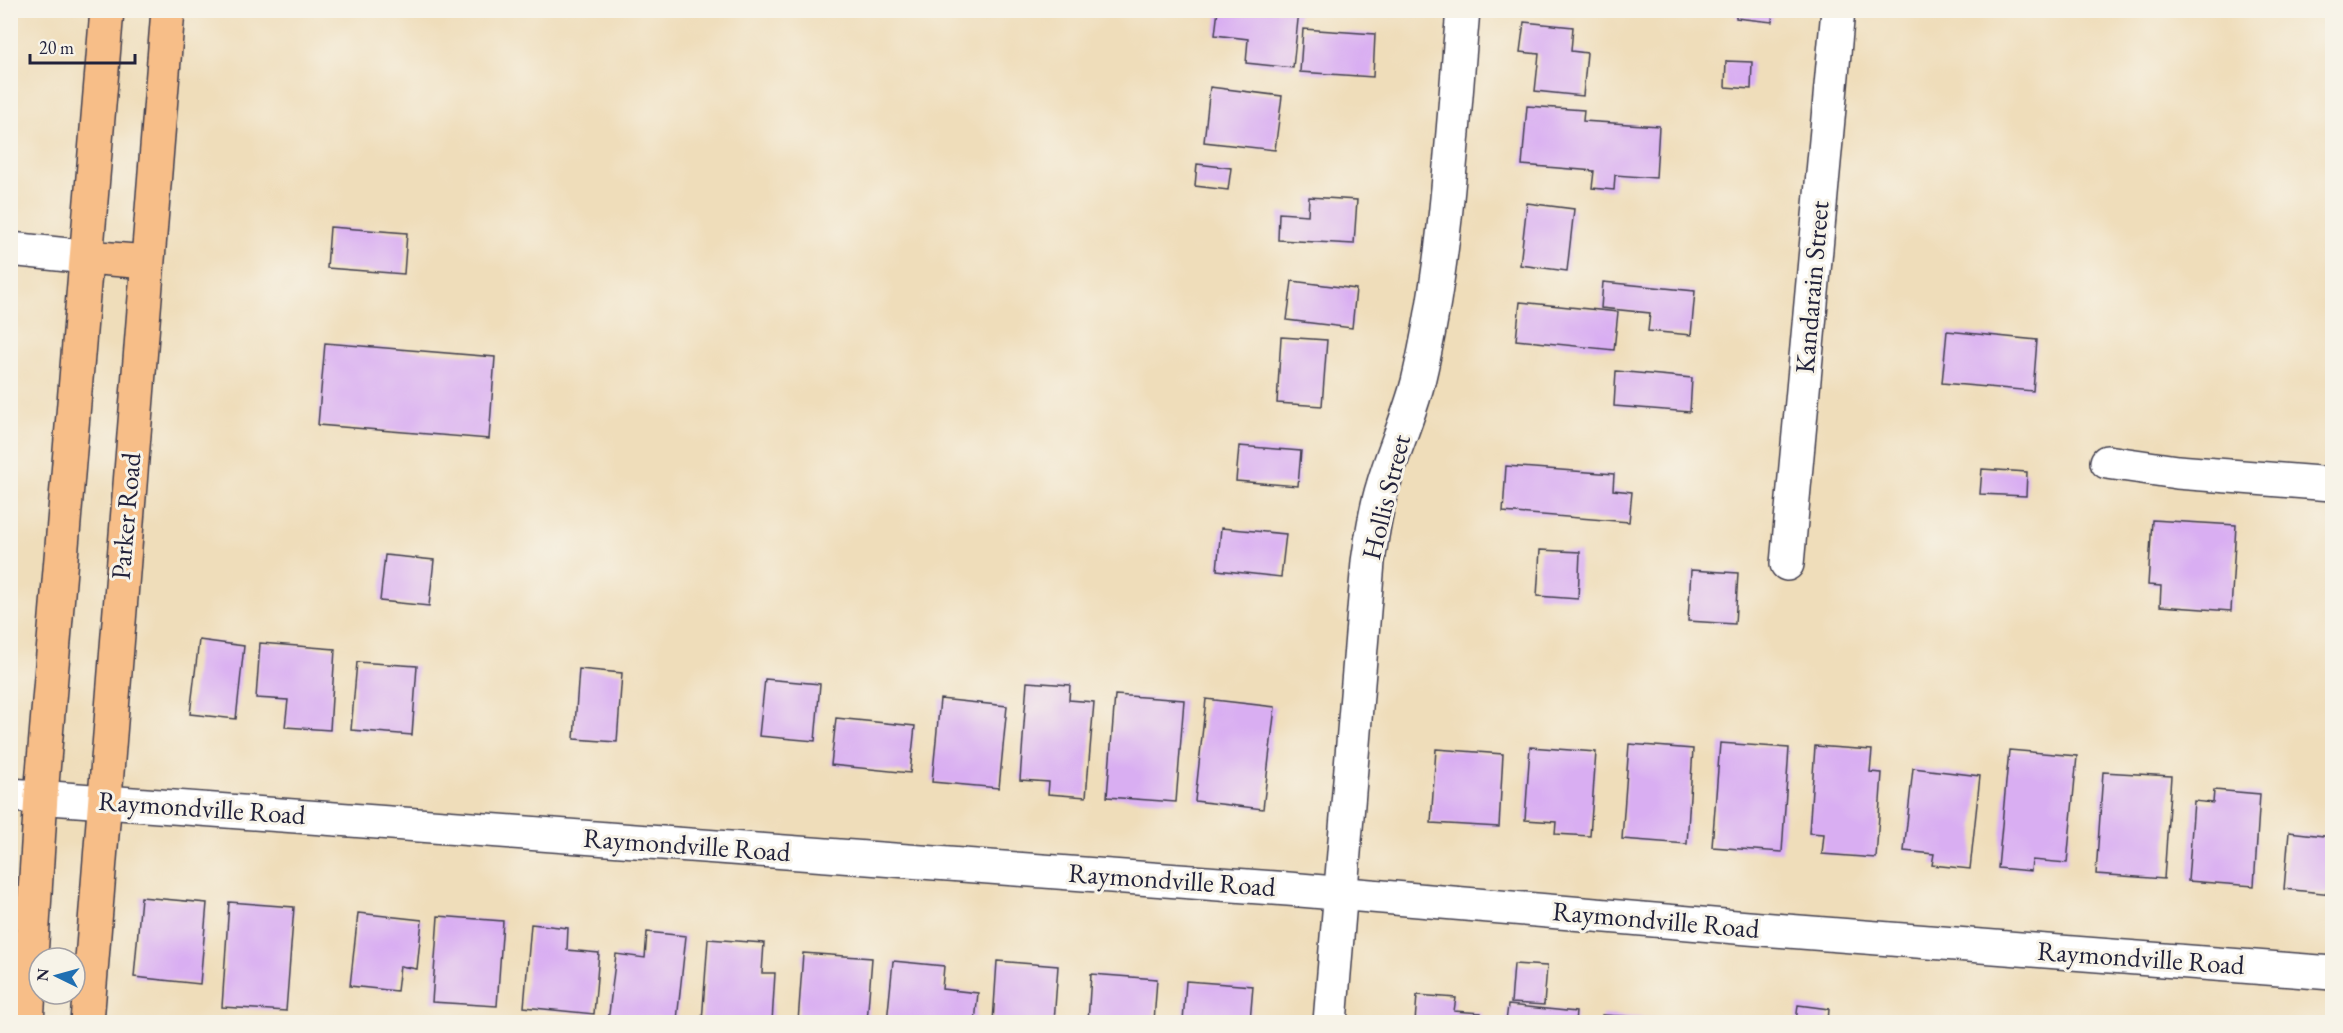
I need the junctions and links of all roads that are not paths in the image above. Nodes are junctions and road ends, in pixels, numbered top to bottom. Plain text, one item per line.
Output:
1 (107, 10) edge
2 (168, 10) edge
3 (1463, 10) edge
4 (1838, 10) edge
5 (10, 249) edge
6 (87, 257) junction
7 (147, 262) junction
8 (2106, 462) dead end
9 (2332, 484) edge
10 (1787, 564) dead end
11 (26, 795) edge
12 (105, 801) junction
13 (1339, 893) junction
14 (2332, 973) edge
15 (27, 1023) edge
16 (87, 1023) edge
17 (1330, 1023) edge

1 - 6 main road
2 - 7 main road, Parker Road
3 - 13 street, Hollis Street
4 - 10 street, Kandarain Street
5 - 6 street
6 - 7 main road
6 - 11 main road
7 - 12 main road, Parker Road
8 - 9 street
11 - 12 street, Raymondville Road
11 - 15 main road
12 - 13 street, Raymondville Road
12 - 16 main road, Parker Road
13 - 14 street, Raymondville Road
13 - 17 street, Hollis Street

